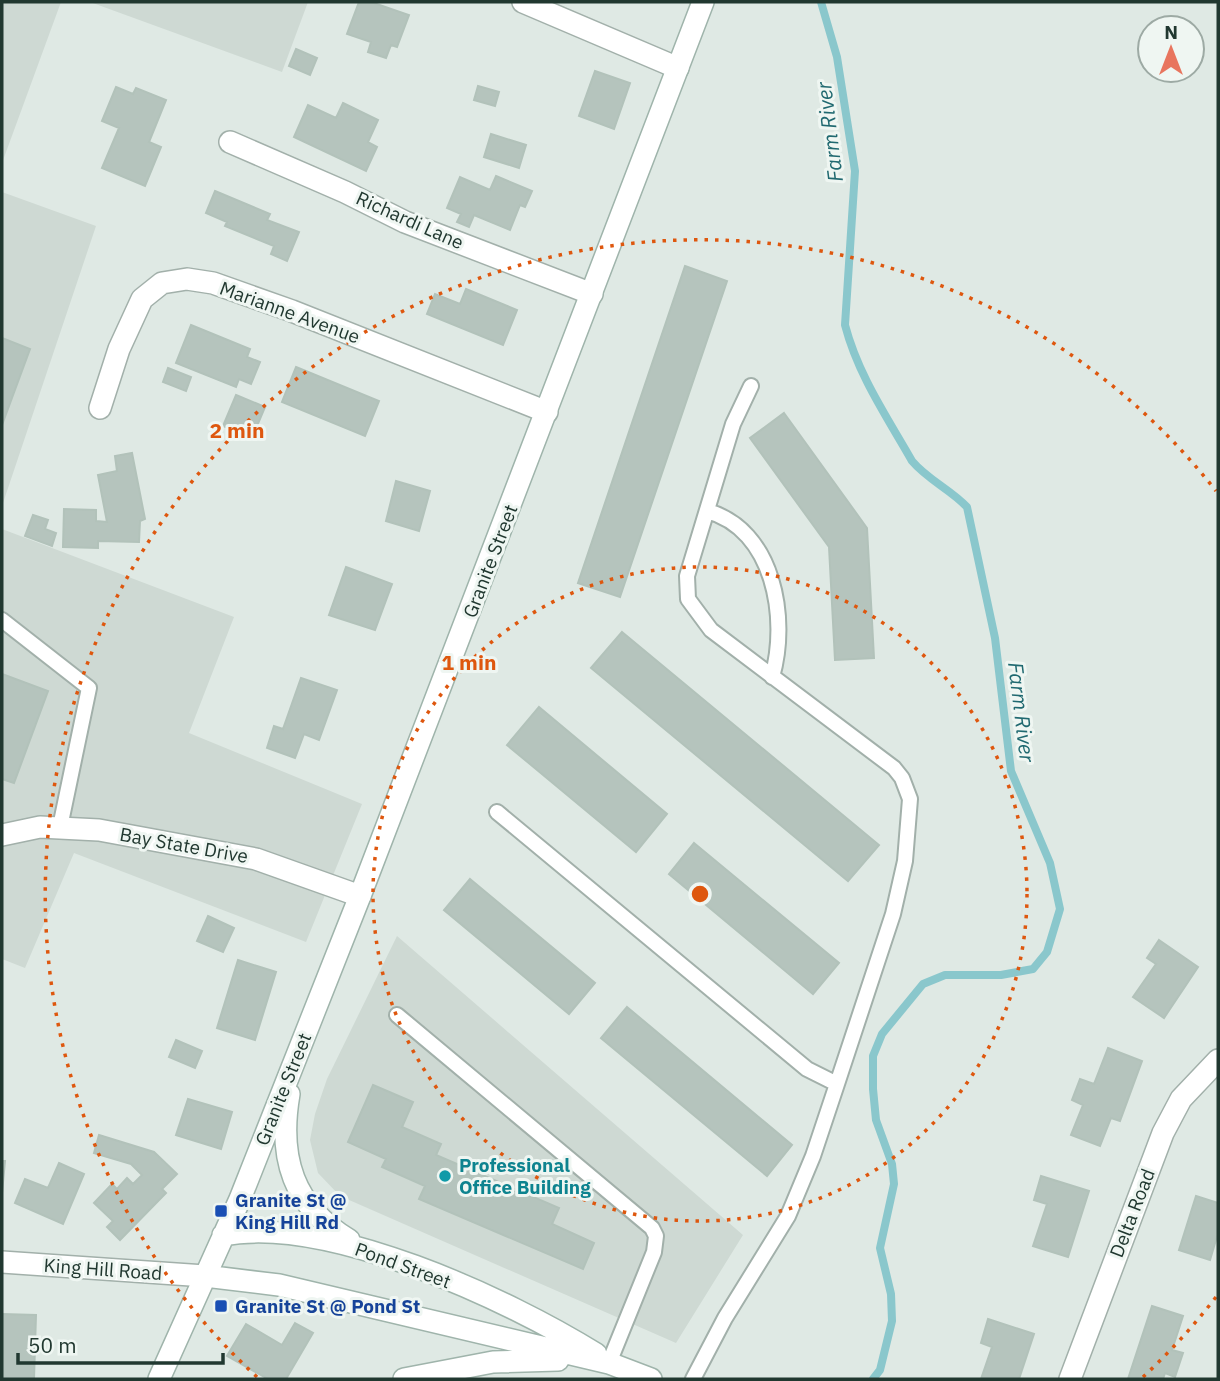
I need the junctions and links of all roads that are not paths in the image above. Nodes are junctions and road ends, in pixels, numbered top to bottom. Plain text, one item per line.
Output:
1 (523, 2) edge
2 (704, 2) edge
3 (678, 68) junction
4 (230, 142) dead end
5 (592, 294) junction
6 (751, 386) dead end
7 (100, 408) dead end
8 (547, 412) junction
9 (707, 510) junction
10 (2, 620) edge
11 (772, 677) junction
12 (497, 812) dead end
13 (60, 827) junction
14 (2, 835) edge
15 (360, 896) junction
16 (397, 1015) dead end
17 (297, 1056) junction
18 (1218, 1060) edge
19 (837, 1084) junction
20 (223, 1235) junction
21 (373, 1252) junction
22 (2, 1262) edge
23 (205, 1276) junction
24 (609, 1363) junction
25 (159, 1379) edge
26 (404, 1379) edge
27 (651, 1379) edge
28 (693, 1379) edge
29 (1070, 1379) edge

1 - 3 main road
2 - 3 main road, Granite Street
3 - 5 main road, Granite Street
4 - 5 main road, Richardi Lane
5 - 8 main road, Granite Street
6 - 9 lane
7 - 8 main road, Marianne Avenue
8 - 15 main road, Granite Street
9 - 11 lane
9 - 11 lane
10 - 13 lane
11 - 19 lane
12 - 19 lane
13 - 14 main road, Bay State Drive
13 - 15 main road, Bay State Drive
15 - 17 main road, Granite Street
16 - 24 lane
17 - 20 main road, Granite Street
17 - 21 main road
18 - 29 main road, Delta Road
19 - 28 lane
20 - 21 main road, Pond Street
20 - 23 main road
21 - 24 main road, Pond Street
22 - 23 main road, King Hill Road
23 - 24 main road, Pond Street
23 - 25 main road
24 - 26 main road
24 - 27 main road, Pond Street

